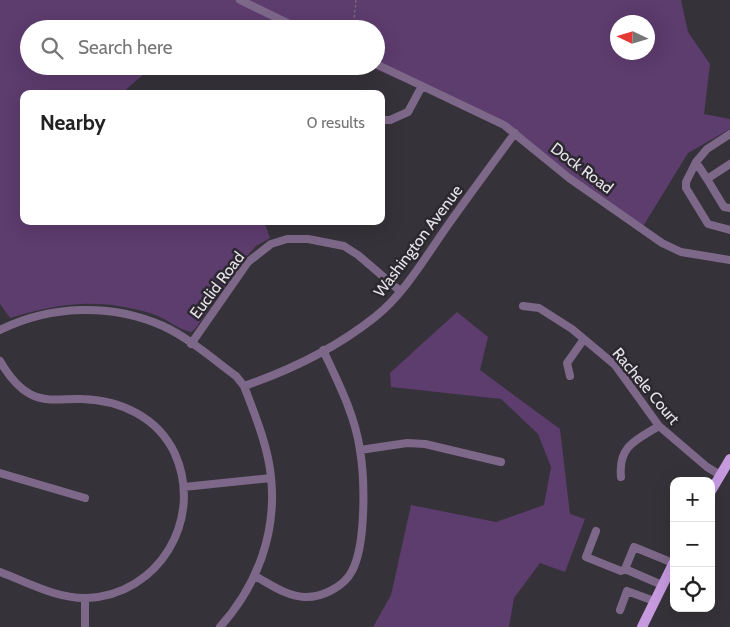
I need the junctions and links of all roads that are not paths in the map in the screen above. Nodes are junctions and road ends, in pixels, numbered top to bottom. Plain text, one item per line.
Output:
1 (240, 0) edge
2 (281, 20) edge
3 (385, 68) edge
4 (422, 86) junction
5 (385, 119) edge
6 (515, 133) junction
7 (730, 134) edge
8 (696, 162) junction
9 (730, 164) edge
10 (707, 179) junction
11 (730, 208) edge
12 (730, 230) edge
13 (730, 260) edge
14 (400, 291) junction
15 (523, 306) dead end
16 (0, 330) edge
17 (584, 339) junction
18 (191, 344) junction
19 (323, 350) junction
20 (0, 361) edge
21 (570, 376) dead end
22 (244, 386) junction
23 (659, 426) junction
24 (360, 450) junction
25 (730, 459) edge
26 (501, 462) dead end
27 (0, 473) edge
28 (720, 475) junction
29 (621, 477) dead end
30 (271, 478) junction
31 (715, 484) edge
32 (184, 488) junction
33 (85, 498) dead end
34 (596, 531) dead end
35 (670, 560) edge
36 (671, 567) edge
37 (624, 569) junction
38 (0, 572) edge
39 (255, 576) junction
40 (662, 585) junction
41 (85, 598) junction
42 (654, 601) junction
43 (620, 610) dead end
44 (85, 627) edge
45 (220, 627) edge
46 (642, 627) edge

1 - 2 street
3 - 4 street, Dock Road
4 - 5 street
4 - 6 street, Dock Road
6 - 13 street, Dock Road
6 - 14 street, Washington Avenue
7 - 8 street
8 - 10 street
8 - 12 street
9 - 10 street
10 - 11 street
14 - 18 street, Euclid Road
14 - 19 street, Washington Avenue
15 - 17 street, Rachele Court
16 - 18 street
17 - 21 street
17 - 23 street, Rachele Court
18 - 22 street
19 - 22 street, Washington Avenue
19 - 24 street
20 - 32 street
22 - 30 street
23 - 28 street, Rachele Court
23 - 29 street
24 - 26 street
24 - 39 street
25 - 28 main road
27 - 33 street
28 - 31 main road
30 - 32 street
30 - 39 street
32 - 41 street
34 - 37 street
35 - 37 street
36 - 40 main road
37 - 40 street
38 - 41 street
39 - 45 street
40 - 42 main road
41 - 44 street
42 - 43 street
42 - 46 main road

